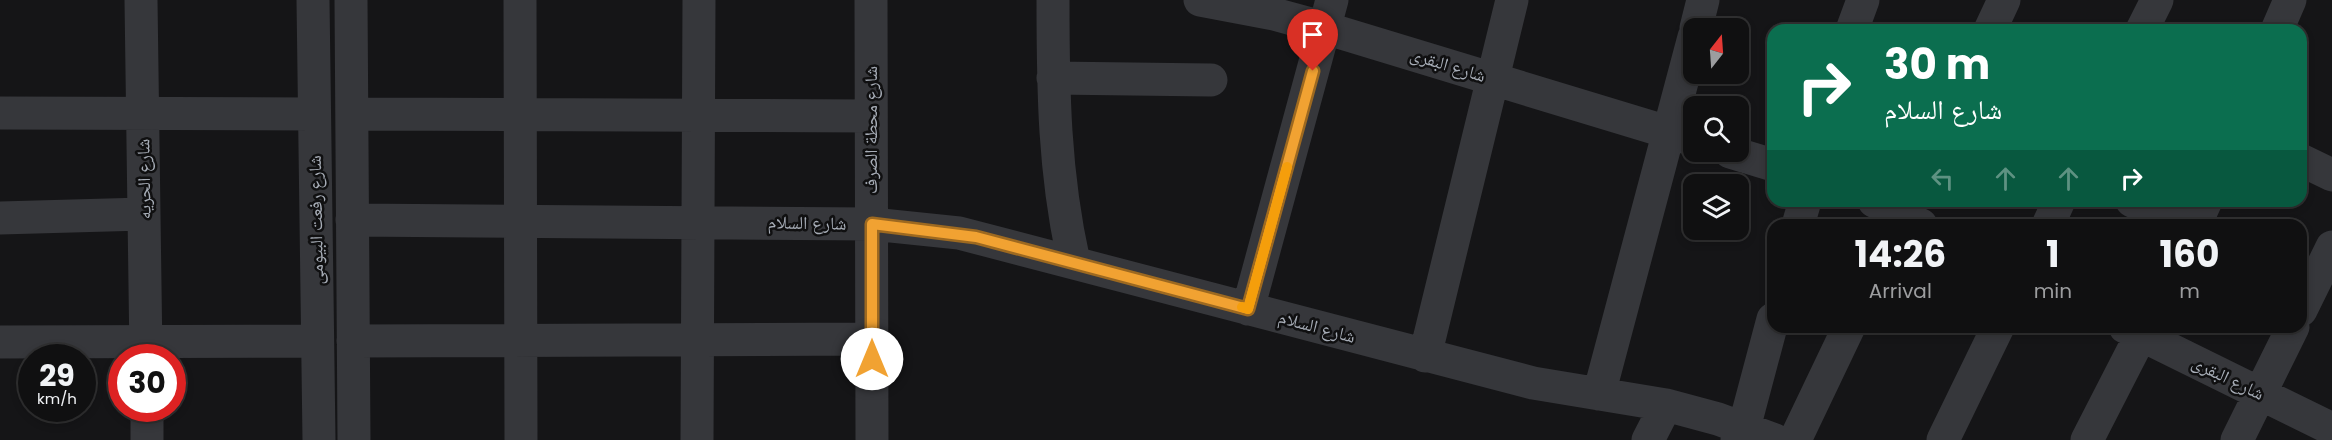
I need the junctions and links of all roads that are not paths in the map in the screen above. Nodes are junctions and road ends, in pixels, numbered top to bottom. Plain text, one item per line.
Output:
1 (141, 0) edge
2 (313, 0) edge
3 (351, 0) edge
4 (520, 0) edge
5 (699, 0) edge
6 (871, 0) edge
7 (1053, 0) edge
8 (1200, 0) edge
9 (1512, 0) edge
10 (1703, 0) edge
11 (1863, 0) edge
12 (2004, 0) edge
13 (2157, 0) edge
14 (2290, 0) edge
15 (1329, 14) edge
16 (1698, 18) edge
17 (1853, 24) edge
18 (1993, 24) edge
19 (2145, 24) edge
20 (2280, 24) edge
21 (1053, 78) junction
22 (1493, 79) junction
23 (1211, 80) dead end
24 (1688, 84) edge
25 (0, 113) edge
26 (143, 113) junction
27 (314, 114) junction
28 (352, 114) junction
29 (520, 115) junction
30 (699, 115) junction
31 (871, 116) junction
32 (1681, 136) edge
33 (1749, 158) edge
34 (1767, 163) edge
35 (2307, 163) edge
36 (2332, 175) edge
37 (2146, 207) edge
38 (144, 214) junction
39 (0, 218) edge
40 (2172, 219) edge
41 (352, 220) junction
42 (520, 221) junction
43 (698, 222) junction
44 (872, 224) junction
45 (2332, 247) edge
46 (1074, 262) junction
47 (2312, 290) edge
48 (1248, 309) junction
49 (1769, 333) edge
50 (1846, 333) edge
51 (1995, 333) edge
52 (2136, 333) edge
53 (2143, 333) edge
54 (2290, 333) edge
55 (872, 339) junction
56 (520, 340) junction
57 (697, 340) junction
58 (317, 341) junction
59 (353, 341) junction
60 (0, 342) edge
61 (146, 344) edge
62 (108, 347) edge
63 (186, 347) edge
64 (1425, 356) junction
65 (2260, 393) junction
66 (1599, 394) junction
67 (1666, 405) junction
68 (147, 422) edge
69 (2332, 429) edge
70 (1740, 434) edge
71 (147, 440) edge
72 (319, 440) edge
73 (354, 440) edge
74 (520, 440) edge
75 (697, 440) edge
76 (872, 440) edge
77 (1648, 440) edge
78 (1775, 440) edge
79 (1795, 440) edge
80 (1943, 440) edge
81 (2087, 440) edge
82 (2237, 440) edge

1 - 26 street, شارع الحريه
2 - 27 street, شارع رفعت البيومى
3 - 28 street, شارع رفعت البيومى
4 - 29 street
5 - 30 street
6 - 31 street, شارع محطة الصرف
7 - 21 street
8 - 15 street, شارع البقرى
9 - 22 street
10 - 16 street
11 - 17 street
12 - 18 street
13 - 19 street
14 - 20 street
15 - 22 street, شارع البقرى
15 - 48 street
21 - 23 street
21 - 46 street
22 - 32 street, شارع البقرى
22 - 64 street
24 - 32 street
25 - 26 street
26 - 27 street
26 - 38 street, شارع الحريه
27 - 58 street, شارع رفعت البيومى
28 - 29 street
28 - 41 street, شارع رفعت البيومى
29 - 30 street
29 - 42 street
30 - 31 street
30 - 43 street
31 - 44 street, شارع محطة الصرف
32 - 66 street
33 - 34 street
35 - 36 street
37 - 40 street
38 - 39 street
38 - 61 street, شارع الحريه
41 - 42 street, شارع السلام
41 - 59 street, شارع رفعت البيومى
42 - 43 street, شارع السلام
42 - 56 street
43 - 44 street, شارع السلام
43 - 57 street
44 - 46 street, شارع السلام
44 - 55 street, شارع محطة الصرف
45 - 47 street
46 - 48 street, شارع السلام
48 - 64 street, شارع السلام
49 - 70 street
50 - 79 street
51 - 80 street
52 - 81 street
53 - 65 street, شارع البقرى
54 - 65 street
55 - 57 street
55 - 76 street, شارع محطة الصرف
56 - 57 street
56 - 59 street
56 - 74 street
57 - 75 street
58 - 63 street
58 - 72 street, شارع رفعت البيومى
59 - 73 street, شارع رفعت البيومى
60 - 62 street
64 - 66 street, شارع السلام
65 - 69 street, شارع البقرى
65 - 82 street
66 - 67 street, شارع السلام
67 - 70 street, شارع السلام
67 - 77 street
68 - 71 street
70 - 78 street, شارع السلام

